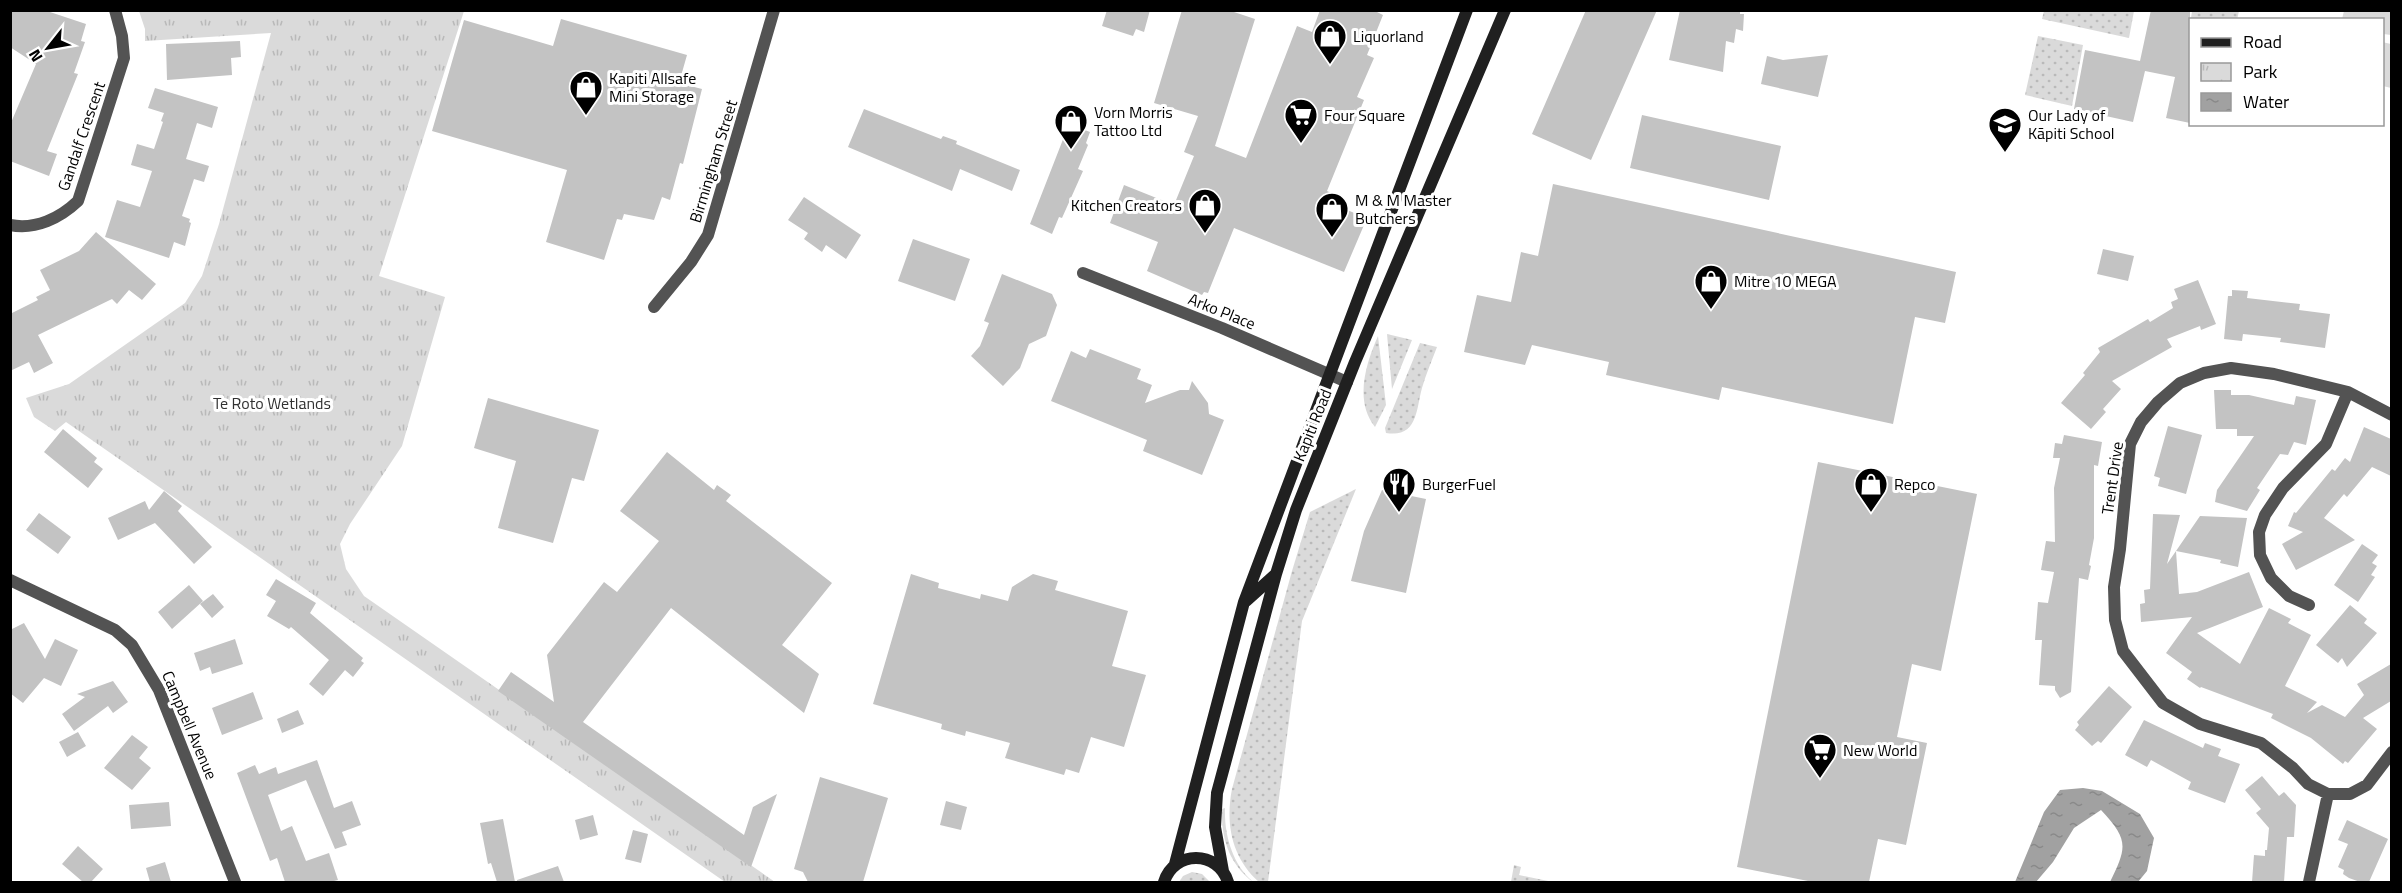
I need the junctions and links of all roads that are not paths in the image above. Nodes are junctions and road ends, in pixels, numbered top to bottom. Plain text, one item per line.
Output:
1 (115, 10) edge
2 (774, 10) edge
3 (1467, 10) edge
4 (1505, 10) edge
5 (10, 225) edge
6 (1083, 273) dead end
7 (654, 307) dead end
8 (1331, 374) junction
9 (1347, 382) junction
10 (2348, 392) junction
11 (2391, 416) edge
12 (1276, 574) junction
13 (10, 580) edge
14 (1244, 602) junction
15 (2309, 604) dead end
16 (2391, 752) edge
17 (2328, 794) junction
18 (1175, 864) junction
19 (1223, 871) junction
20 (235, 882) edge
21 (1164, 882) edge
22 (1228, 882) edge
23 (2309, 882) edge

1 - 5 street, Gandalf Crescent
2 - 7 street, Birmingham Street
3 - 8 main road, Kapiti Road
4 - 9 main road, Kapiti Road
6 - 8 street, Arko Place
8 - 9 street, Arko Place
8 - 14 main road, Kapiti Road
9 - 12 main road, Kapiti Road
10 - 11 street, Trent Drive
10 - 15 street
10 - 17 street, Trent Drive
12 - 14 main road
12 - 19 main road, Kapiti Road
13 - 20 street, Campbell Avenue
14 - 18 main road, Kapiti Road
16 - 17 street
17 - 23 street
18 - 19 main road
18 - 21 main road, Kapiti Road
19 - 22 main road, Kapiti Road

